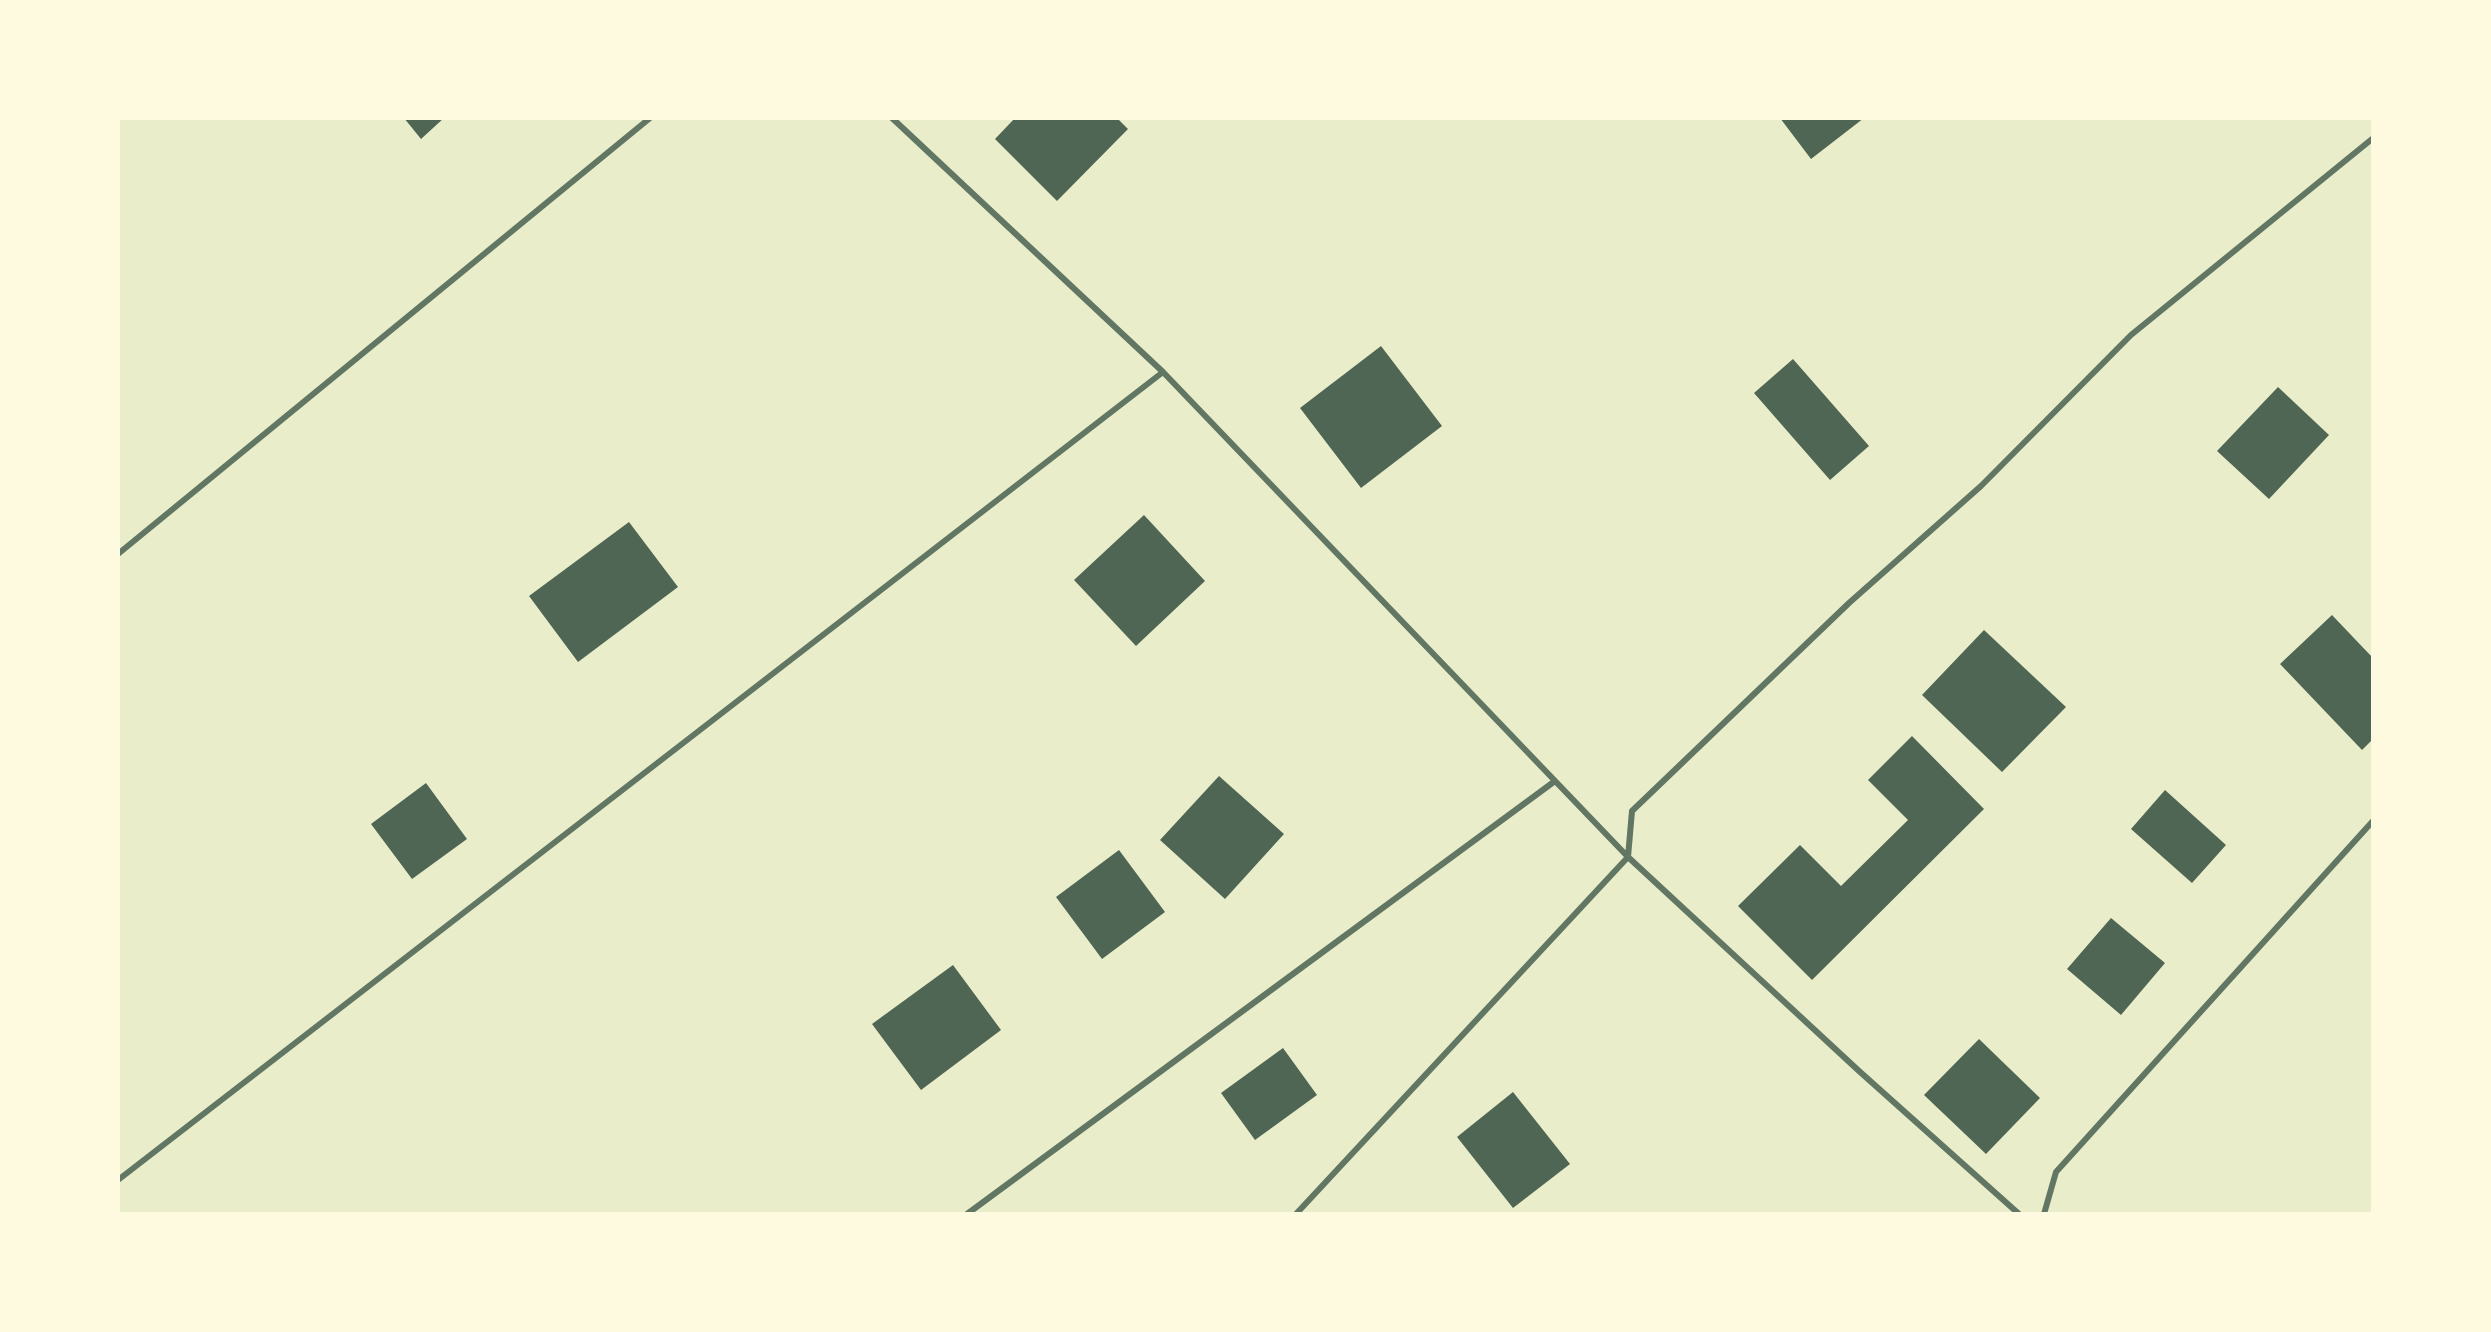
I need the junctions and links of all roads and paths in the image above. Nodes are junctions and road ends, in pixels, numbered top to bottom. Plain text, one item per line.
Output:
1 (650, 118) edge
2 (892, 118) edge
3 (2373, 139) edge
4 (1163, 372) junction
5 (118, 554) edge
6 (1556, 781) junction
7 (2373, 822) edge
8 (1628, 857) junction
9 (118, 1180) edge
10 (967, 1214) edge
11 (1296, 1214) edge
12 (2019, 1214) edge
13 (2044, 1214) edge

1 - 5 street
2 - 4 street
3 - 8 street
4 - 6 street
4 - 9 street
6 - 8 street
6 - 10 street
7 - 13 street
8 - 11 street
8 - 12 street

